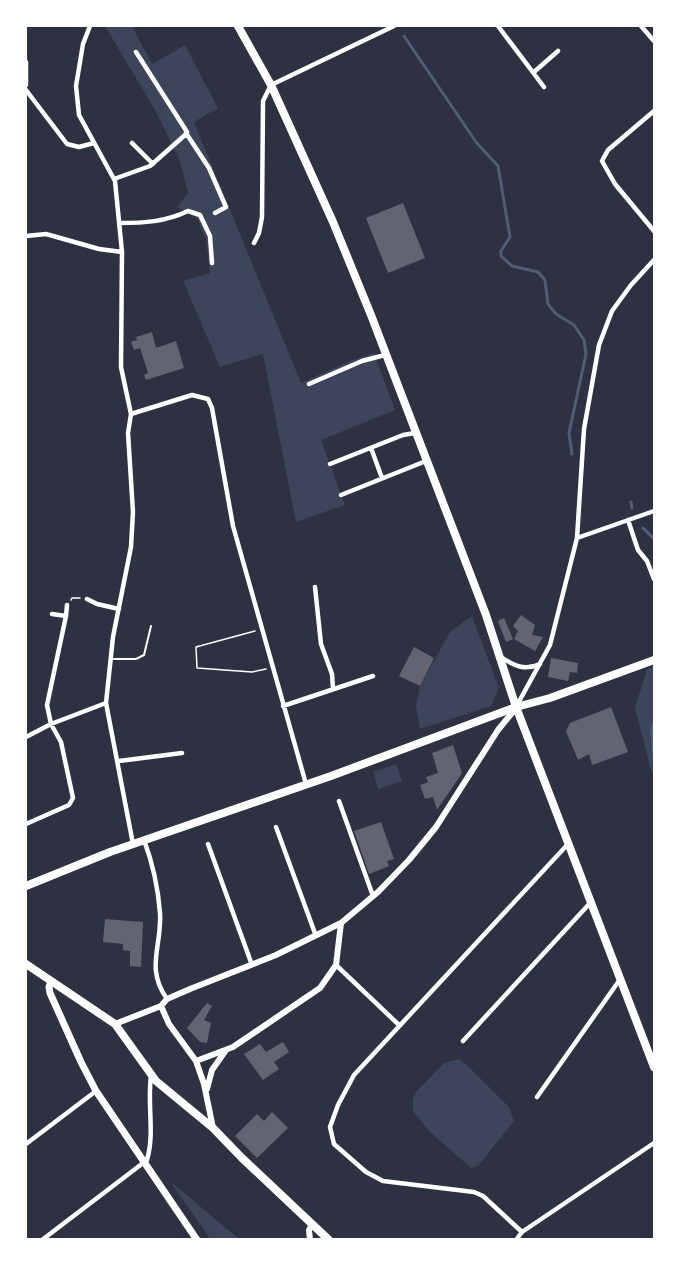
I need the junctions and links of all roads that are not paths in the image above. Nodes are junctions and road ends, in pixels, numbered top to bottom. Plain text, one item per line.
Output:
1 (90, 26) edge
2 (238, 26) edge
3 (394, 26) edge
4 (498, 26) edge
5 (641, 26) edge
6 (654, 41) edge
7 (558, 51) dead end
8 (136, 52) dead end
9 (26, 62) edge
10 (534, 72) junction
11 (26, 85) edge
12 (271, 85) junction
13 (544, 87) dead end
14 (26, 90) edge
15 (654, 111) edge
16 (186, 133) junction
17 (94, 143) junction
18 (132, 143) dead end
19 (153, 164) junction
20 (114, 179) junction
21 (215, 213) dead end
22 (119, 224) junction
23 (654, 231) edge
24 (26, 236) edge
25 (254, 243) dead end
26 (122, 252) junction
27 (654, 260) edge
28 (212, 263) dead end
29 (385, 355) junction
30 (309, 384) dead end
31 (131, 414) junction
32 (415, 433) junction
33 (371, 448) junction
34 (426, 461) junction
35 (330, 464) dead end
36 (382, 478) junction
37 (341, 495) dead end
38 (654, 511) edge
39 (628, 520) junction
40 (577, 538) junction
41 (654, 579) edge
42 (315, 587) dead end
43 (87, 599) road end
44 (67, 605) road end
45 (119, 609) junction
46 (52, 614) dead end
47 (66, 616) junction
48 (151, 626) dead end
49 (499, 656) junction
50 (110, 659) junction
51 (654, 660) edge
52 (540, 664) junction
53 (373, 676) dead end
54 (333, 689) junction
55 (106, 703) junction
56 (283, 706) junction
57 (516, 707) junction
58 (51, 724) junction
59 (26, 737) edge
60 (182, 753) dead end
61 (119, 761) junction
62 (306, 784) junction
63 (339, 801) dead end
64 (26, 824) edge
65 (276, 827) dead end
66 (144, 840) junction
67 (569, 843) junction
68 (133, 844) junction
69 (208, 844) dead end
70 (26, 886) edge
71 (373, 896) junction
72 (591, 902) junction
73 (341, 923) junction
74 (316, 936) junction
75 (26, 964) edge
76 (252, 964) junction
77 (336, 965) junction
78 (621, 978) junction
79 (51, 981) junction
80 (167, 999) junction
81 (161, 1006) junction
82 (115, 1024) junction
83 (399, 1025) junction
84 (463, 1041) dead end
85 (226, 1049) junction
86 (196, 1061) junction
87 (654, 1067) edge
88 (152, 1075) junction
89 (96, 1091) junction
90 (206, 1093) junction
91 (537, 1097) dead end
92 (213, 1128) junction
93 (654, 1143) edge
94 (26, 1144) edge
95 (145, 1162) junction
96 (312, 1224) junction
97 (522, 1232) junction
98 (42, 1239) edge
99 (197, 1239) edge
100 (310, 1239) edge
101 (329, 1239) edge
102 (516, 1239) edge

1 - 17 street
2 - 12 main road
3 - 12 street
4 - 10 street
5 - 6 street
7 - 10 street
8 - 16 street
9 - 11 street
10 - 13 street
12 - 25 street
12 - 29 main road
14 - 17 street
15 - 23 street
16 - 19 street
16 - 21 street
17 - 20 street
18 - 19 street
19 - 20 street
20 - 22 street
22 - 26 street
22 - 28 street
24 - 26 street
26 - 31 street
27 - 40 street
29 - 30 street
29 - 32 main road
31 - 45 street
31 - 56 street
32 - 33 street
32 - 34 main road
33 - 35 street
33 - 36 street
34 - 36 street
34 - 49 main road
36 - 37 street
38 - 39 street
39 - 40 street
39 - 41 street
40 - 52 street
42 - 54 street
43 - 45 street
44 - 47 street
45 - 50 street
46 - 47 street
47 - 58 street
48 - 50 lane
49 - 52 street
49 - 57 main road
50 - 55 street
51 - 57 main road
52 - 57 street
53 - 54 street
54 - 56 street
55 - 58 street
55 - 61 street
56 - 62 street
57 - 62 main road
57 - 67 main road
57 - 71 street
58 - 59 street
58 - 64 street
60 - 61 street
61 - 68 street
62 - 66 main road
63 - 71 street
65 - 74 street
66 - 68 main road
66 - 80 street
67 - 72 main road
67 - 83 street
68 - 70 main road
69 - 76 street
71 - 73 street
72 - 78 main road
72 - 84 street
73 - 74 street
73 - 77 street
74 - 76 street
75 - 79 main road
76 - 80 street
77 - 83 street
77 - 85 street
78 - 87 main road
78 - 91 street
79 - 82 main road
79 - 89 main road
80 - 81 street
81 - 82 street
81 - 86 street
82 - 88 main road
83 - 97 street
85 - 86 street
85 - 90 street
86 - 90 street
88 - 92 main road
88 - 95 street
89 - 94 street
89 - 95 main road
90 - 92 street
92 - 96 main road
93 - 97 street
95 - 98 street
95 - 99 main road
96 - 100 street
96 - 101 main road
97 - 102 street

